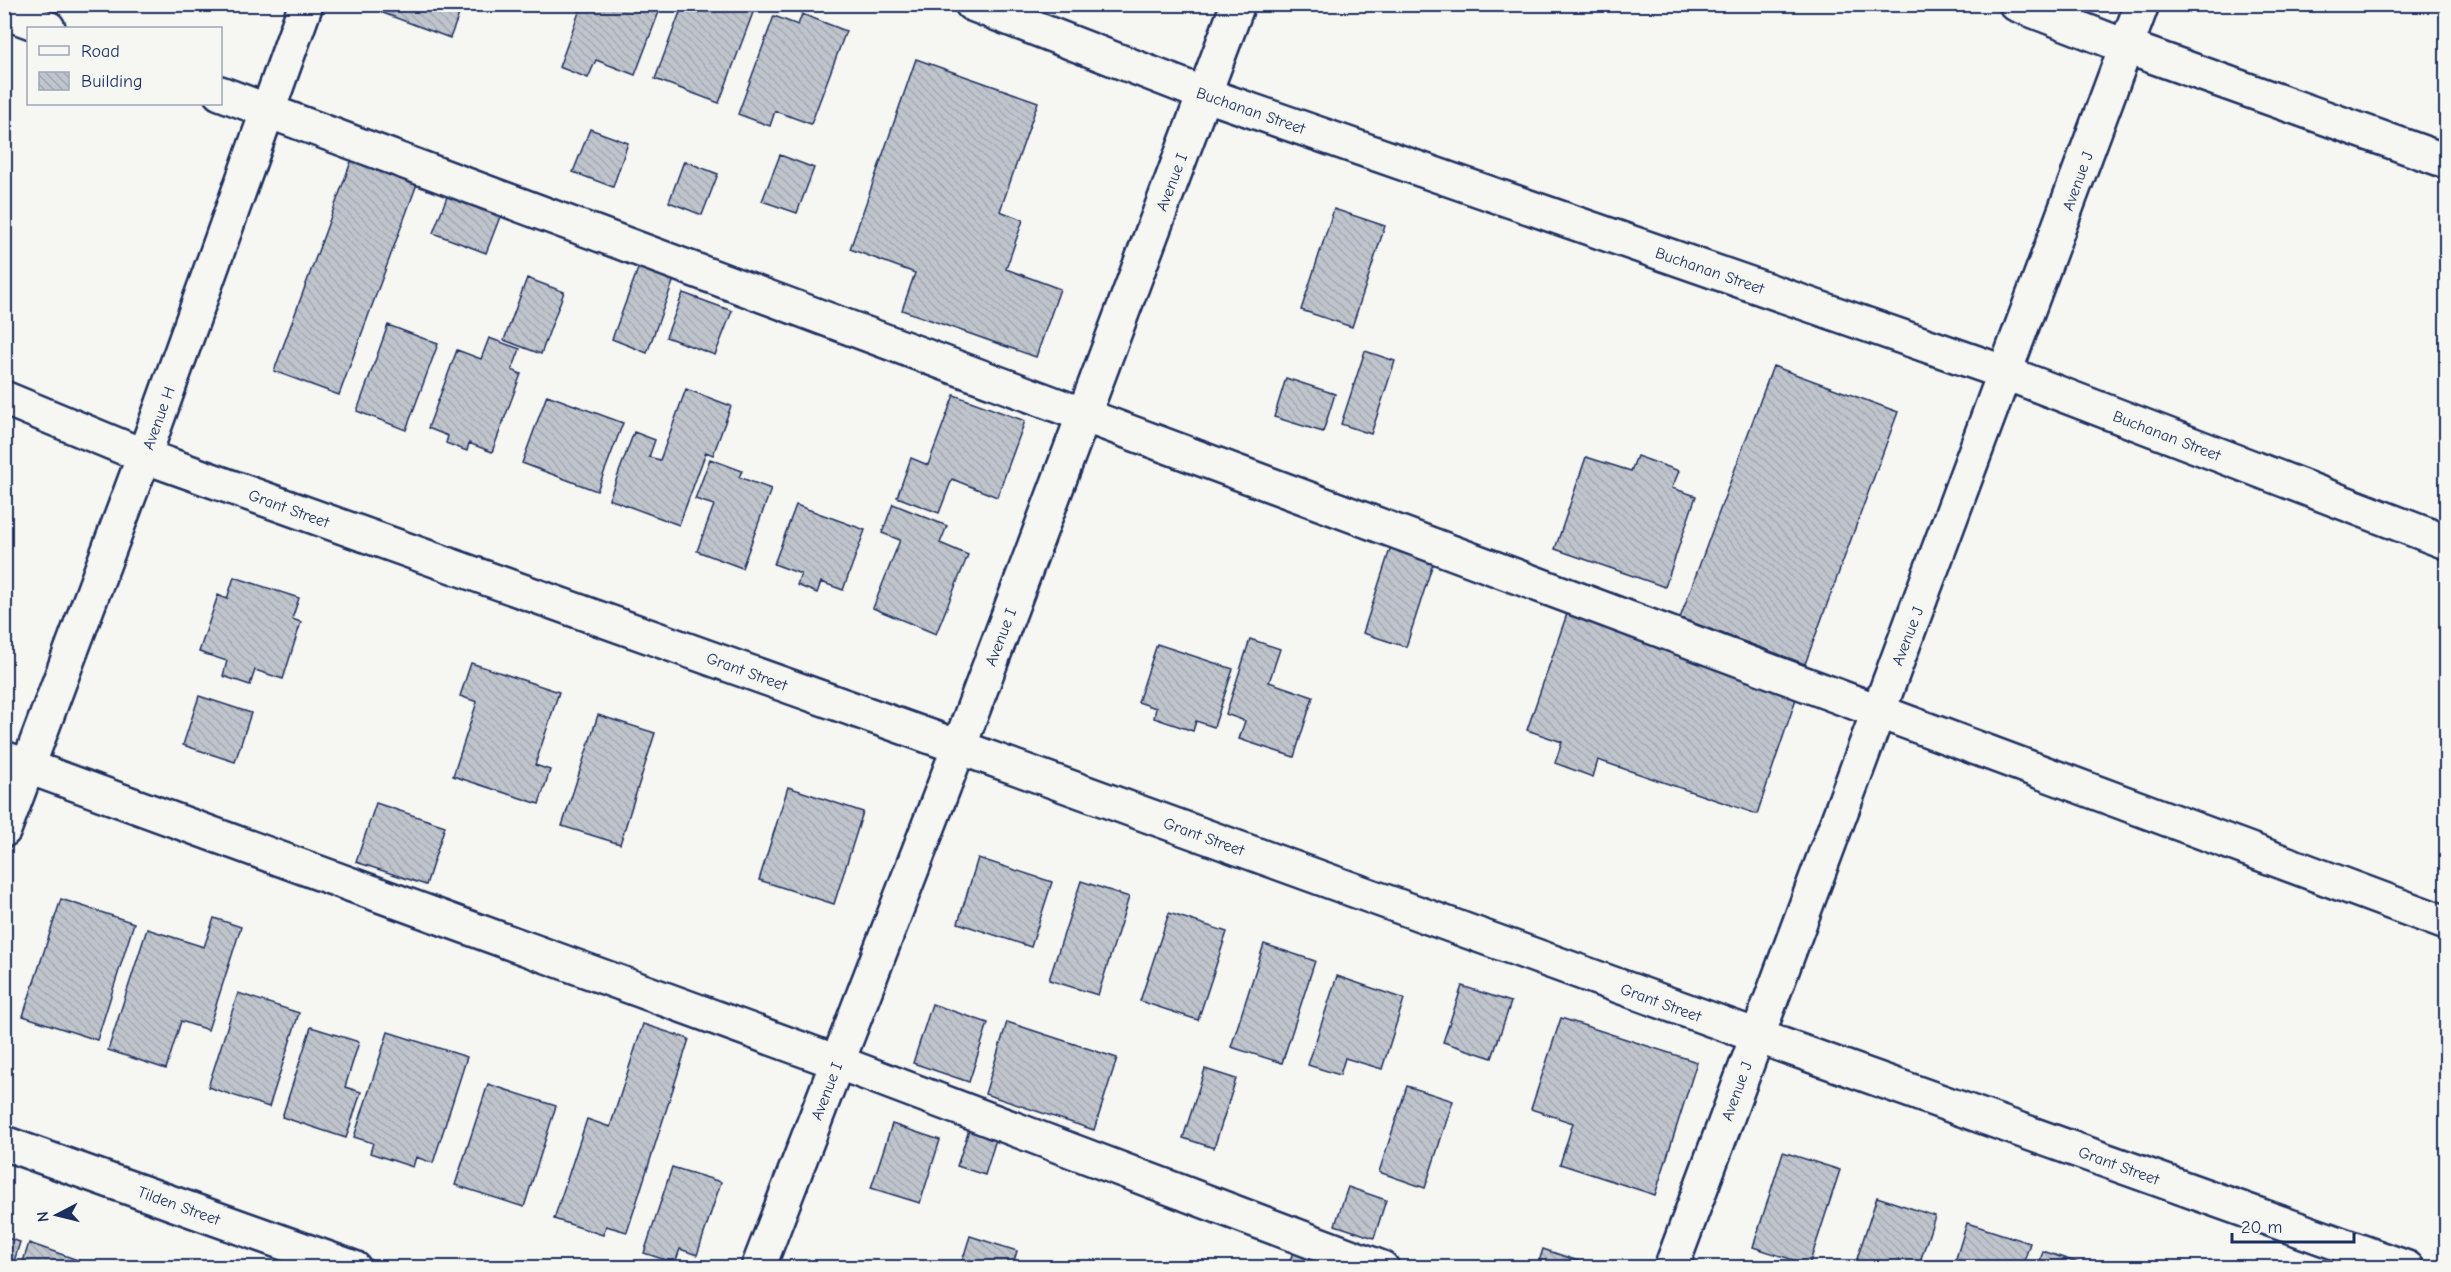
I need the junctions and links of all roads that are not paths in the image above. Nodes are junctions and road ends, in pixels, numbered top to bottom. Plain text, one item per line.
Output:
1 (306, 4) edge
2 (972, 4) edge
3 (1238, 4) edge
4 (2016, 4) edge
5 (2142, 4) edge
6 (4, 12) edge
7 (45, 27) edge
8 (2127, 47) junction
9 (222, 94) edge
10 (1204, 94) junction
11 (268, 111) junction
12 (2446, 161) edge
13 (2006, 373) junction
14 (4, 398) edge
15 (1084, 414) junction
16 (144, 456) junction
17 (2446, 542) edge
18 (1879, 711) junction
19 (959, 747) junction
20 (16, 763) edge
21 (4, 830) edge
22 (2446, 923) edge
23 (1757, 1036) junction
24 (837, 1062) junction
25 (4, 1143) edge
26 (354, 1268) edge
27 (758, 1268) edge
28 (1382, 1268) edge
29 (1671, 1268) edge
30 (2407, 1268) edge

1 - 11 street, Avenue H
2 - 10 street, Buchanan Street
3 - 10 street, Avenue I
4 - 8 street
5 - 8 street, Avenue J
6 - 7 street
8 - 12 street
8 - 13 street, Avenue J
9 - 11 street
10 - 13 street, Buchanan Street
10 - 15 street, Avenue I
11 - 15 street
11 - 16 street, Avenue H
13 - 17 street, Buchanan Street
13 - 18 street, Avenue J
14 - 16 street, Grant Street
15 - 18 street
15 - 19 street, Avenue I
16 - 19 street, Grant Street
16 - 20 street, Avenue H
18 - 22 street
18 - 23 street, Avenue J
19 - 23 street, Grant Street
19 - 24 street, Avenue I
20 - 21 street, Avenue H
20 - 24 street
23 - 29 street, Avenue J
23 - 30 street, Grant Street
24 - 27 street, Avenue I
24 - 28 street
25 - 26 street, Tilden Street

